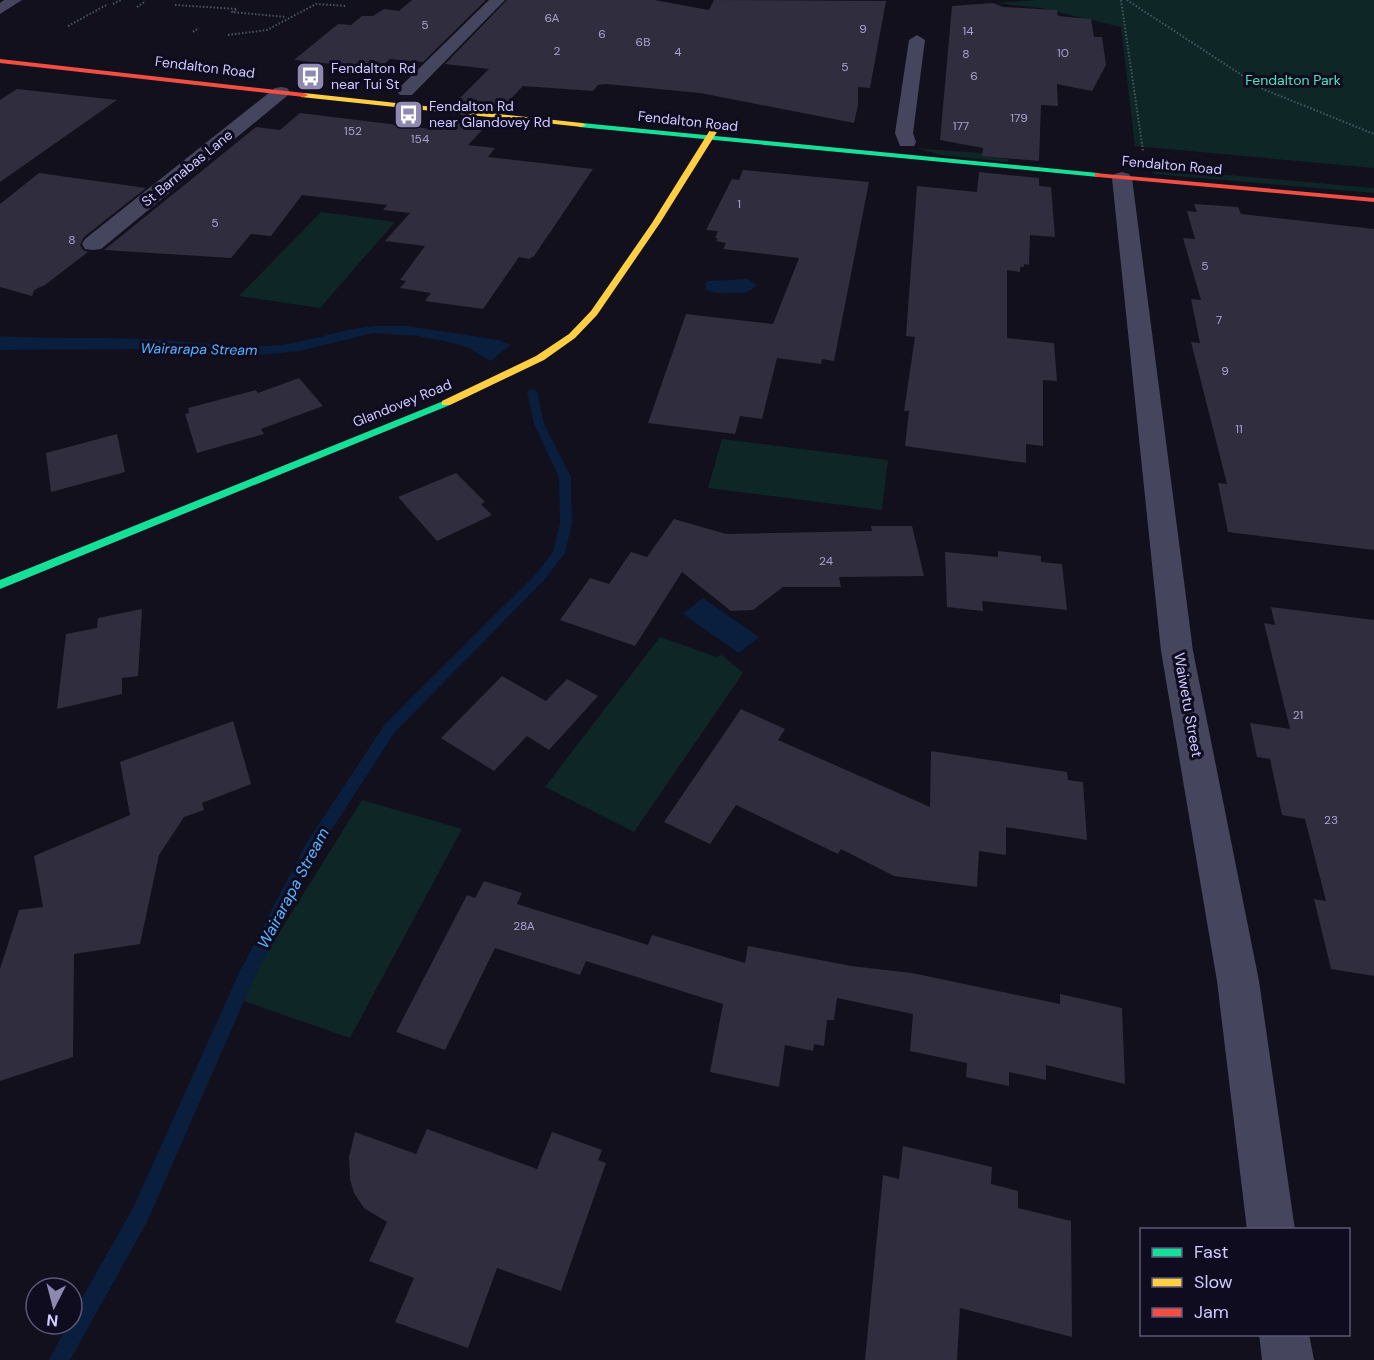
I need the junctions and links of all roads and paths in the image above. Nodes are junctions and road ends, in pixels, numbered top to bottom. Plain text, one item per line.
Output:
1 (15, 0) edge
2 (121, 0) edge
3 (140, 0) edge
4 (147, 0) edge
5 (498, 0) edge
6 (1121, 0) edge
7 (1127, 0) edge
8 (108, 4) dead end
9 (113, 4) dead end
10 (175, 5) dead end
11 (347, 6) dead end
12 (135, 7) joint
13 (0, 9) edge
14 (131, 9) dead end
15 (287, 18) junction
16 (68, 27) dead end
17 (199, 28) dead end
18 (193, 32) dead end
19 (228, 35) dead end
20 (917, 40) dead end
21 (0, 48) edge
22 (0, 61) edge
23 (285, 86) junction
24 (400, 91) joint
25 (429, 94) dead end
26 (574, 109) dead end
27 (695, 122) dead end
28 (561, 123) junction
29 (718, 124) junction
30 (1374, 134) edge
31 (707, 139) junction
32 (907, 142) dead end
33 (1011, 153) dead end
34 (916, 159) junction
35 (1133, 166) junction
36 (1374, 200) edge
37 (93, 244) dead end
38 (0, 585) edge
39 (1270, 1228) edge
40 (1284, 1336) edge
41 (1288, 1360) edge

1 - 13 street
2 - 9 path
3 - 4 path
4 - 12 path
5 - 24 street
6 - 35 path
7 - 30 path
8 - 16 path
10 - 15 path
11 - 15 path
12 - 14 path
15 - 19 path
17 - 18 path
20 - 32 street
21 - 23 main road, Fendalton Road
22 - 23 main road, Fendalton Road
23 - 28 main road, Fendalton Road
23 - 37 street, St Barnabas Lane
24 - 25 main road
26 - 28 main road
27 - 29 main road, Fendalton Road
28 - 31 main road, Fendalton Road
29 - 31 main road, Glandovey Road
29 - 34 main road, Fendalton Road
31 - 34 main road, Fendalton Road
31 - 38 main road, Glandovey Road
33 - 35 main road
34 - 35 main road, Fendalton Road
35 - 36 main road, Fendalton Road
35 - 39 street, Waiwetu Street
40 - 41 street

